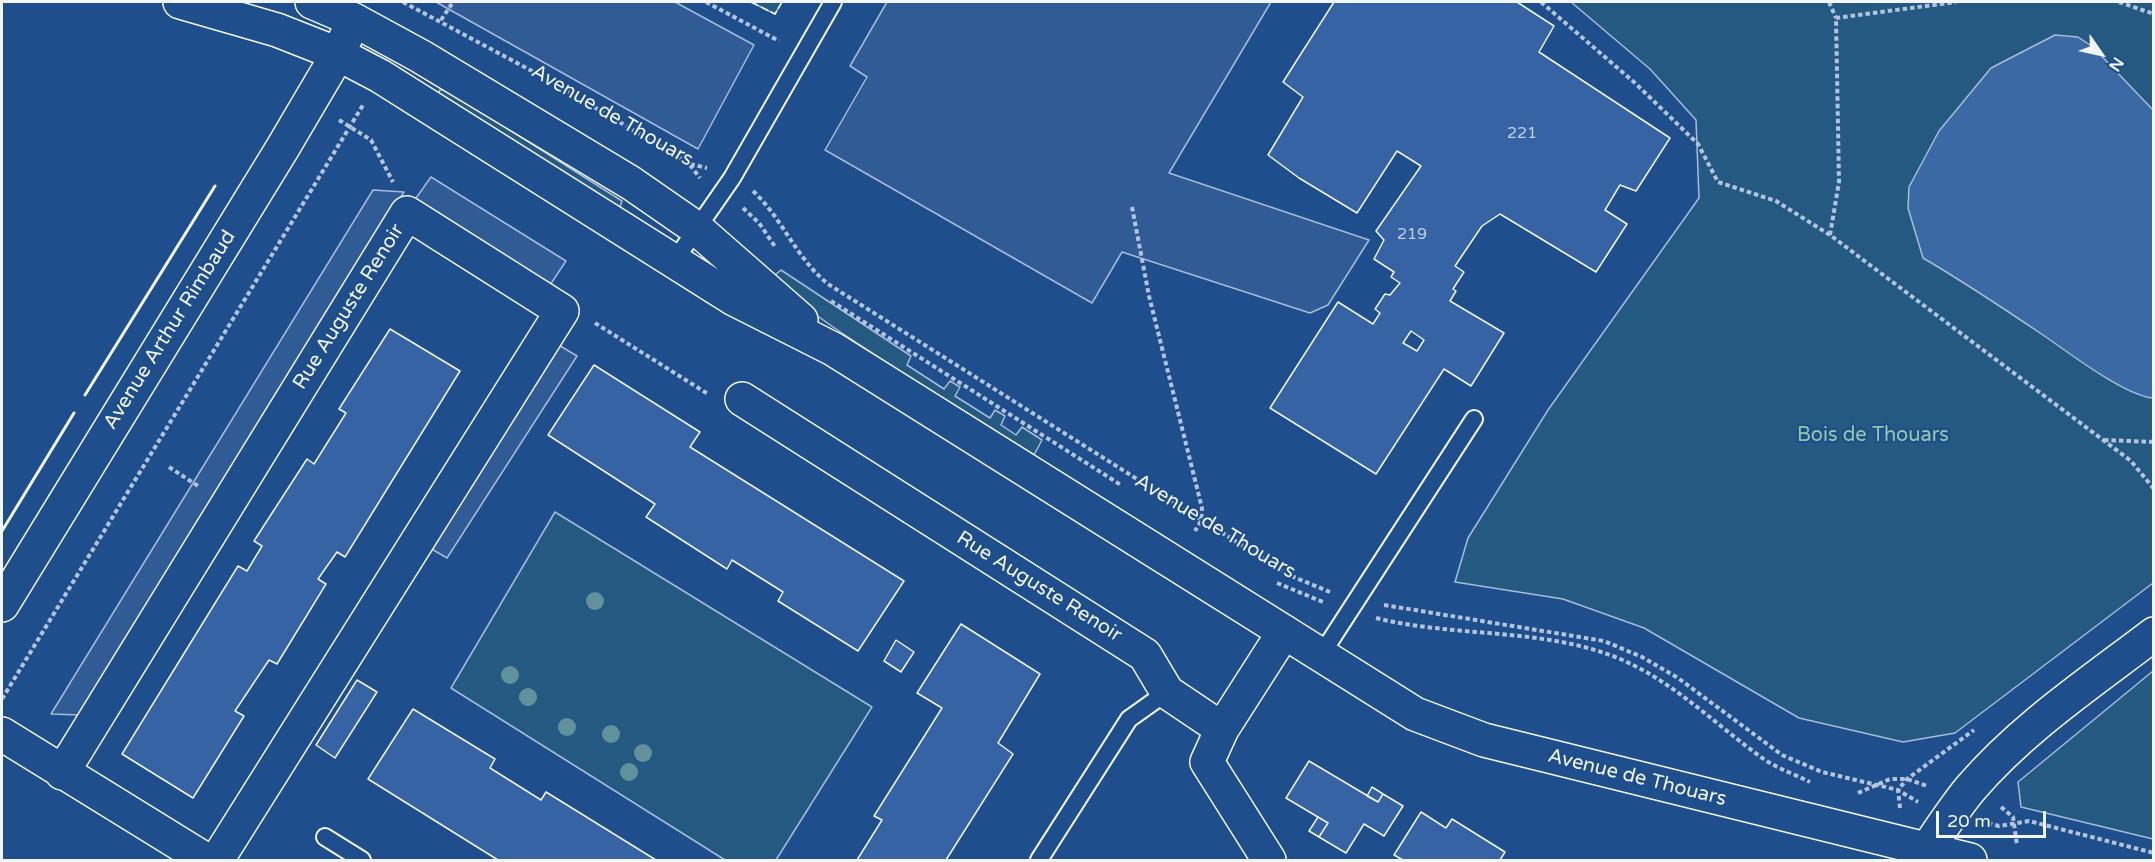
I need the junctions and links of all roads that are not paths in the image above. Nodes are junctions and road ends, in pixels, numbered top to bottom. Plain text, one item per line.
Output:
1 (180, 2) edge
2 (312, 2) edge
3 (833, 2) edge
4 (354, 20) junction
5 (338, 54) junction
6 (696, 228) junction
7 (675, 260) junction
8 (833, 349) junction
9 (742, 399) road end
10 (1474, 419) dead end
11 (2, 605) edge
12 (1284, 632) junction
13 (2154, 634) edge
14 (1321, 655) junction
15 (1167, 692) junction
16 (1222, 729) junction
17 (2, 734) edge
18 (62, 773) junction
19 (325, 837) dead end
20 (1924, 855) edge
21 (206, 861) edge
22 (217, 861) edge
23 (362, 861) edge
24 (1039, 861) edge
25 (1269, 861) edge
26 (1970, 861) edge

1 - 5 street, Avenue de Thouars
2 - 4 street, Avenue de Thouars
3 - 6 lane
4 - 5 street, Avenue Arthur Rimbaud
4 - 6 street, Avenue de Thouars
5 - 7 street, Avenue de Thouars
5 - 11 street, Avenue Arthur Rimbaud
6 - 7 lane
6 - 8 street, Avenue de Thouars
7 - 8 street, Avenue de Thouars
8 - 12 street, Avenue de Thouars
9 - 15 street, Rue Auguste Renoir
10 - 14 lane
12 - 14 street, Avenue de Thouars
12 - 16 street
13 - 20 street
14 - 20 street, Avenue de Thouars
15 - 16 street, Rue Auguste Renoir
15 - 24 lane
16 - 25 street
17 - 18 street
18 - 21 street
18 - 22 street, Rue Auguste Renoir
19 - 23 lane
20 - 26 street, Avenue de Thouars

